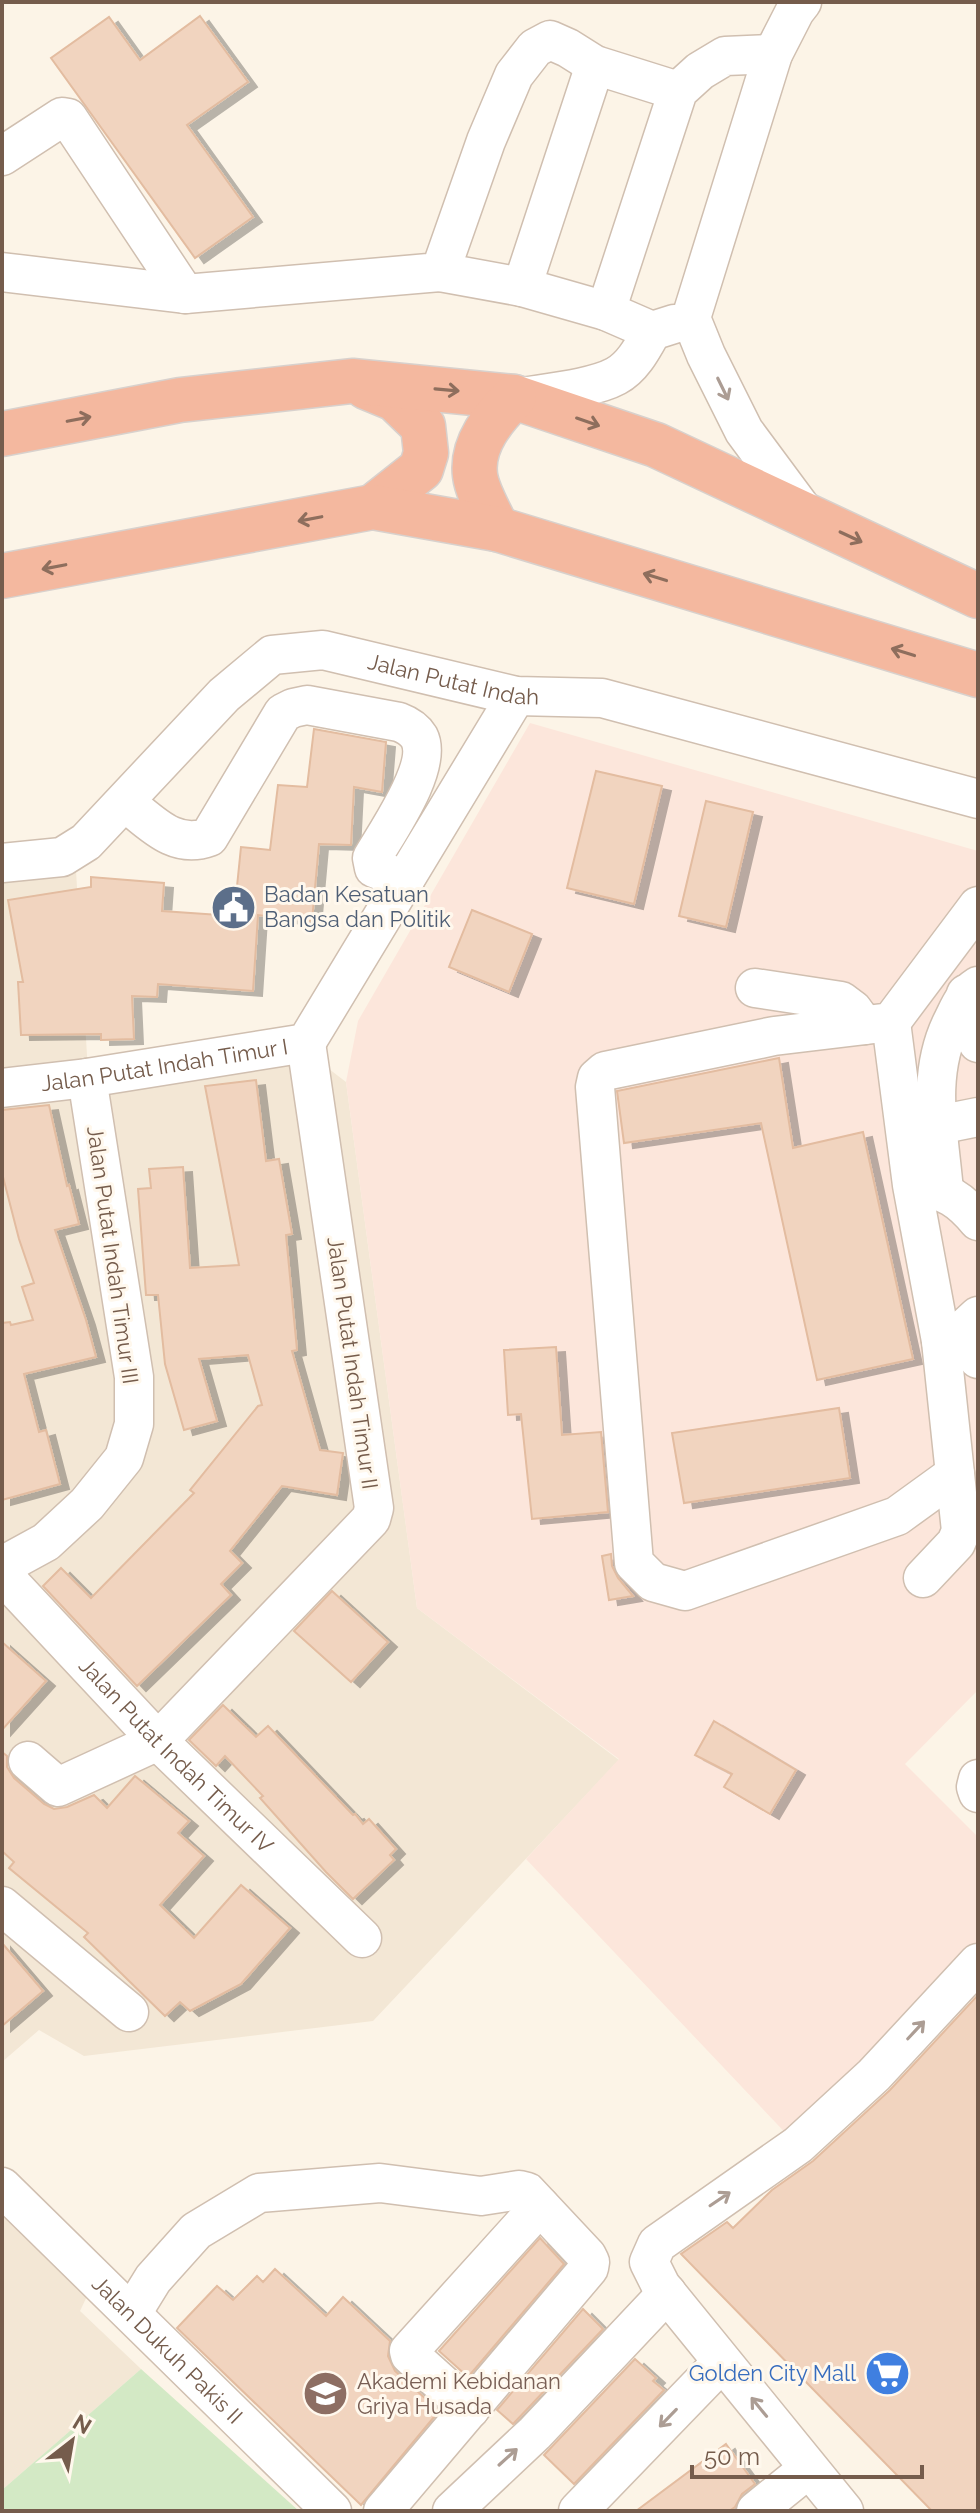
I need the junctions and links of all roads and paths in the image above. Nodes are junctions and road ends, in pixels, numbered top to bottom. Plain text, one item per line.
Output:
1 (802, 2) edge
2 (773, 54) junction
3 (595, 65) junction
4 (678, 91) junction
5 (2, 156) edge
6 (2, 272) edge
7 (440, 272) junction
8 (522, 287) junction
9 (185, 294) junction
10 (606, 311) junction
11 (691, 318) junction
12 (652, 331) junction
13 (352, 381) junction
14 (515, 397) junction
15 (2, 434) edge
16 (373, 507) junction
17 (807, 516) junction
18 (497, 529) junction
19 (2, 576) edge
20 (978, 596) edge
21 (978, 675) edge
22 (516, 696) junction
23 (978, 799) edge
24 (125, 802) junction
25 (2, 863) edge
26 (405, 880) junction
27 (978, 906) edge
28 (755, 988) dead end
29 (972, 990) edge
30 (877, 1024) junction
31 (306, 1043) junction
32 (978, 1043) edge
33 (87, 1078) junction
34 (2, 1088) edge
35 (978, 1117) edge
36 (938, 1125) junction
37 (928, 1188) junction
38 (978, 1221) edge
39 (965, 1336) edge
40 (955, 1474) junction
41 (2, 1565) edge
42 (923, 1578) dead end
43 (158, 1741) junction
44 (28, 1761) dead end
45 (978, 1779) edge
46 (978, 1793) edge
47 (2, 1906) edge
48 (362, 1938) dead end
49 (978, 1963) edge
50 (129, 2012) dead end
51 (2, 2187) edge
52 (540, 2206) junction
53 (667, 2293) junction
54 (132, 2313) junction
55 (722, 2362) junction
56 (470, 2409) junction
57 (808, 2469) junction
58 (386, 2510) edge
59 (332, 2511) edge
60 (452, 2511) edge
61 (578, 2511) edge
62 (756, 2511) edge
63 (844, 2511) edge

1 - 2 street
2 - 4 street
2 - 11 street
3 - 4 street
3 - 7 street
3 - 8 street
4 - 10 street
5 - 9 street
6 - 9 street
7 - 8 street
7 - 9 street
8 - 10 street
10 - 12 street
11 - 12 street
11 -> 17 street
12 - 14 street
13 -> 14 highway
15 -> 13 highway
13 - 16 highway
14 -> 17 highway
14 - 18 highway
16 - 18 highway
16 -> 19 highway
17 -> 20 highway
21 -> 18 highway
22 - 23 street, Jalan Putat Indah
22 - 24 street, Jalan Putat Indah
22 - 26 street, Jalan Putat Indah Timur I
24 - 25 street, Jalan Putat Indah
24 - 26 street
26 - 31 street, Jalan Putat Indah Timur I
27 - 30 street
28 - 30 street
29 - 32 street
29 - 36 street
30 - 37 street
30 - 40 street
31 - 33 street, Jalan Putat Indah Timur I
31 - 43 street, Jalan Putat Indah Timur II
33 - 34 street, Jalan Putat Indah Timur I
33 - 41 street, Jalan Putat Indah Timur III
35 - 36 street
36 - 37 street
37 - 38 street
37 - 39 street
39 - 40 street
40 - 42 street
41 - 43 street, Jalan Putat Indah Timur IV
43 - 44 street
43 - 48 street, Jalan Putat Indah Timur IV
45 - 46 street
47 - 50 street
53 -> 49 street
51 - 54 street, Jalan Dukuh Pakis II
52 - 54 street
52 - 56 street
52 - 56 street
53 - 55 street
60 -> 53 street
54 - 59 street, Jalan Dukuh Pakis II
57 -> 55 street
55 -> 61 street
56 - 58 street
57 - 62 street
57 - 63 street

